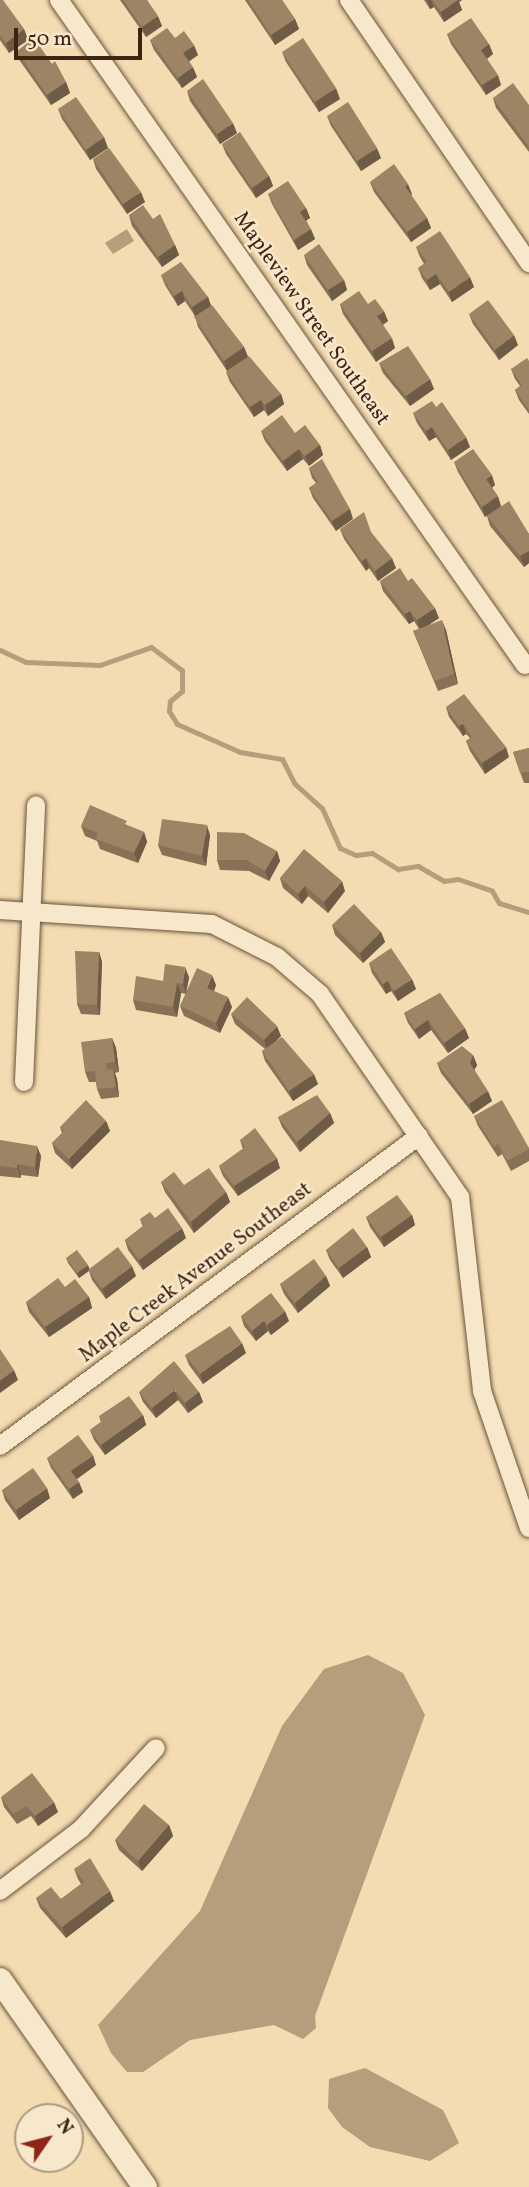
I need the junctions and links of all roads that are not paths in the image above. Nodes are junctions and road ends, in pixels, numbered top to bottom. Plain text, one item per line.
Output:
1 (60, 0) edge
2 (349, 0) edge
3 (529, 263) edge
4 (525, 665) dead end
5 (36, 805) dead end
6 (0, 910) edge
7 (32, 911) junction
8 (24, 1082) dead end
9 (419, 1136) junction
10 (0, 1446) edge
11 (529, 1528) edge
12 (156, 1748) dead end
13 (0, 1891) edge
14 (0, 1980) edge
15 (145, 2187) edge

1 - 4 street, Mapleview Street Southeast
2 - 3 street
5 - 7 street
6 - 7 street
7 - 8 street
7 - 9 street
9 - 10 street, Maple Creek Avenue Southeast
9 - 11 street
12 - 13 street
14 - 15 main road

